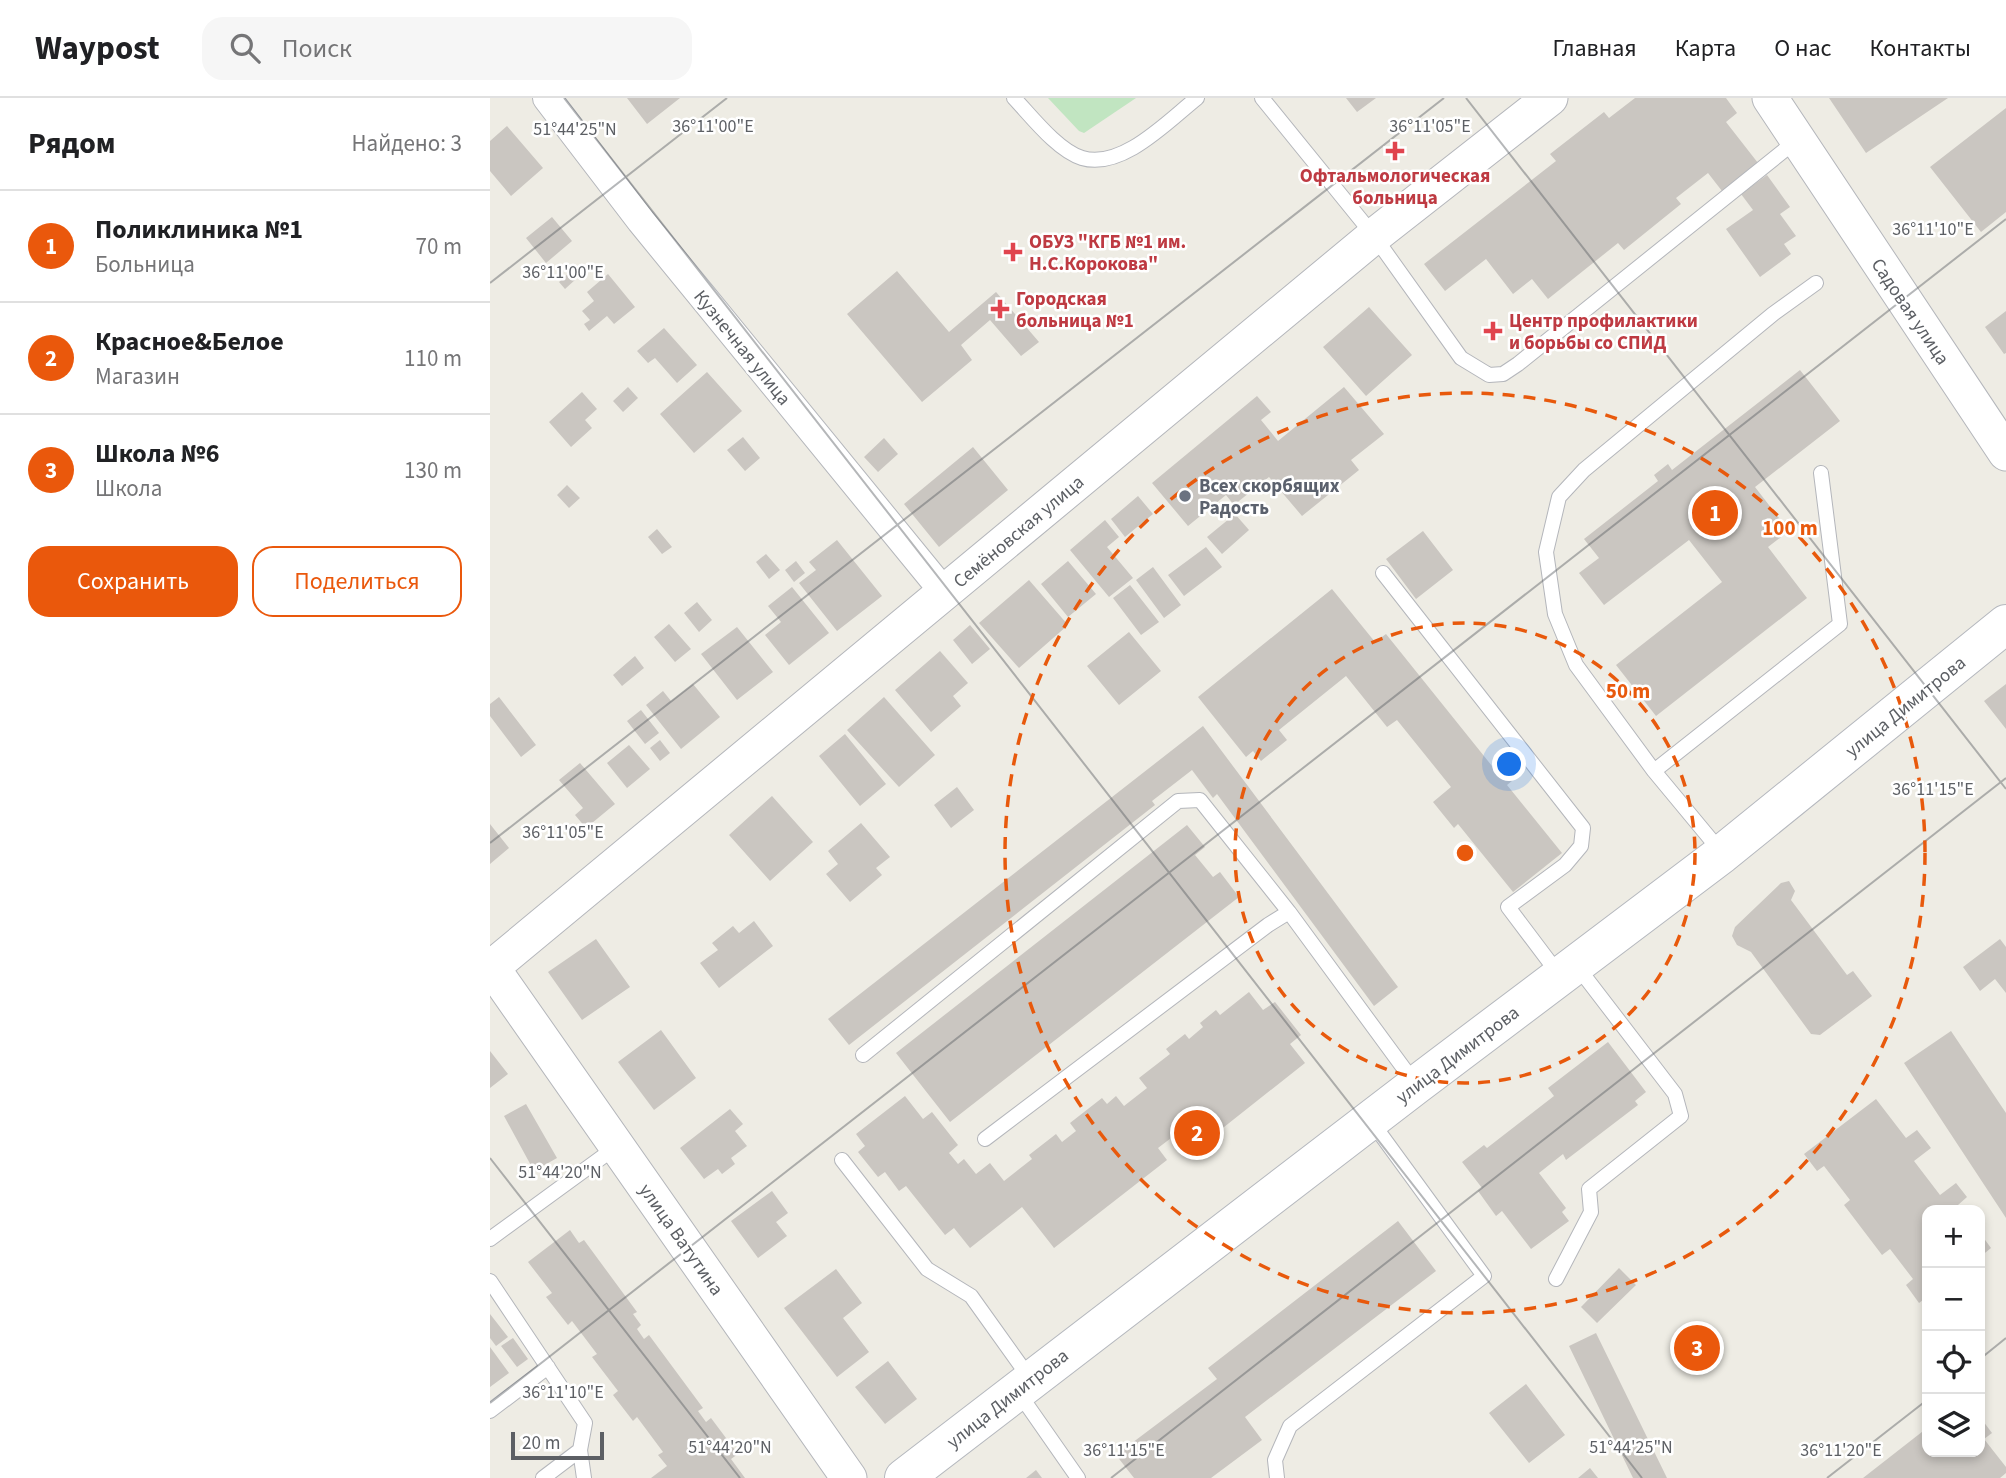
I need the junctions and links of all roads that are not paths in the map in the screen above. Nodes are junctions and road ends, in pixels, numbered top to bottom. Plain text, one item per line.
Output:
1 (547, 98) edge
2 (1014, 98) edge
3 (1197, 98) edge
4 (1262, 98) edge
5 (1550, 98) edge
6 (1777, 101) edge
7 (1797, 140) junction
8 (1374, 236) junction
9 (1816, 283) dead end
10 (2006, 453) edge
11 (1821, 473) dead end
12 (1383, 573) dead end
13 (944, 592) junction
14 (2006, 624) edge
15 (1654, 771) junction
16 (1723, 854) junction
17 (1289, 912) junction
18 (491, 967) edge
19 (1568, 970) junction
20 (863, 1055) dead end
21 (1416, 1085) junction
22 (1370, 1120) junction
23 (985, 1139) dead end
24 (618, 1146) junction
25 (842, 1160) dead end
26 (490, 1239) edge
27 (1556, 1279) dead end
28 (490, 1281) edge
29 (548, 1367) junction
30 (1024, 1385) junction
31 (490, 1411) edge
32 (580, 1450) junction
33 (543, 1478) edge
34 (584, 1478) edge
35 (849, 1478) edge
36 (904, 1478) edge
37 (1078, 1478) edge
38 (1277, 1478) edge

1 - 13 street, Кузнечная улица
2 - 3 lane
4 - 8 lane
5 - 8 street, Семёновская улица
6 - 7 street, Садовая улица
7 - 8 lane
7 - 10 street, Садовая улица
8 - 13 street, Семёновская улица
9 - 15 lane
11 - 15 lane
12 - 19 lane
13 - 18 street, Семёновская улица
14 - 16 main road, улица Димитрова
15 - 16 lane
16 - 19 main road, улица Димитрова
17 - 20 lane
17 - 21 lane
17 - 23 lane
18 - 24 street, улица Ватутина
19 - 21 main road, улица Димитрова
19 - 27 lane
21 - 22 main road, улица Димитрова
22 - 30 main road, улица Димитрова
22 - 38 lane
24 - 26 lane
24 - 35 street, улица Ватутина
25 - 30 lane
28 - 29 lane
29 - 31 lane
29 - 32 lane
30 - 36 main road, улица Димитрова
30 - 37 lane
32 - 33 lane
32 - 34 lane

